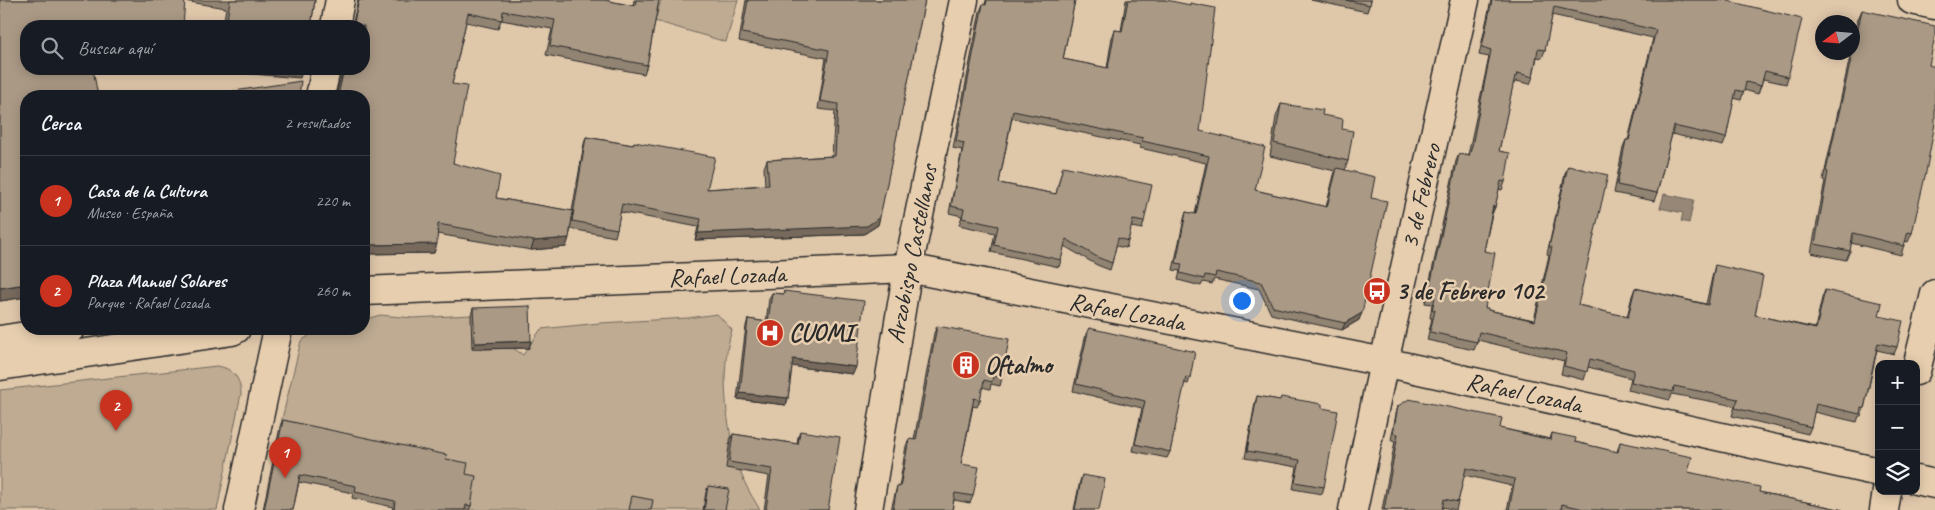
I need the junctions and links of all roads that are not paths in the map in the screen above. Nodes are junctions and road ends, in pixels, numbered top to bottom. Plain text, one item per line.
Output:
1 (340, 0) edge
2 (964, 0) edge
3 (1465, 0) edge
4 (1912, 0) edge
5 (1935, 5) edge
6 (336, 20) edge
7 (325, 75) edge
8 (321, 90) edge
9 (908, 268) junction
10 (370, 291) edge
11 (1935, 294) edge
12 (32, 335) edge
13 (205, 335) edge
14 (277, 335) edge
15 (0, 340) edge
16 (1918, 360) edge
17 (1384, 362) junction
18 (0, 366) edge
19 (1875, 471) edge
20 (1920, 481) edge
21 (1935, 484) edge
22 (1887, 495) edge
23 (239, 510) edge
24 (868, 510) edge
25 (1353, 510) edge
26 (1884, 510) edge

1 - 6 street
2 - 9 street, Arzobispo Castellanos
3 - 17 street, 3 de Febrero
4 - 5 street
7 - 8 street
9 - 10 street, Rafael Lozada
9 - 17 street, Rafael Lozada
9 - 24 street, Arzobispo Castellanos
11 - 16 street
12 - 15 street
13 - 18 street
14 - 23 street
17 - 19 street, Rafael Lozada
17 - 25 street, 3 de Febrero
20 - 21 street
22 - 26 street

